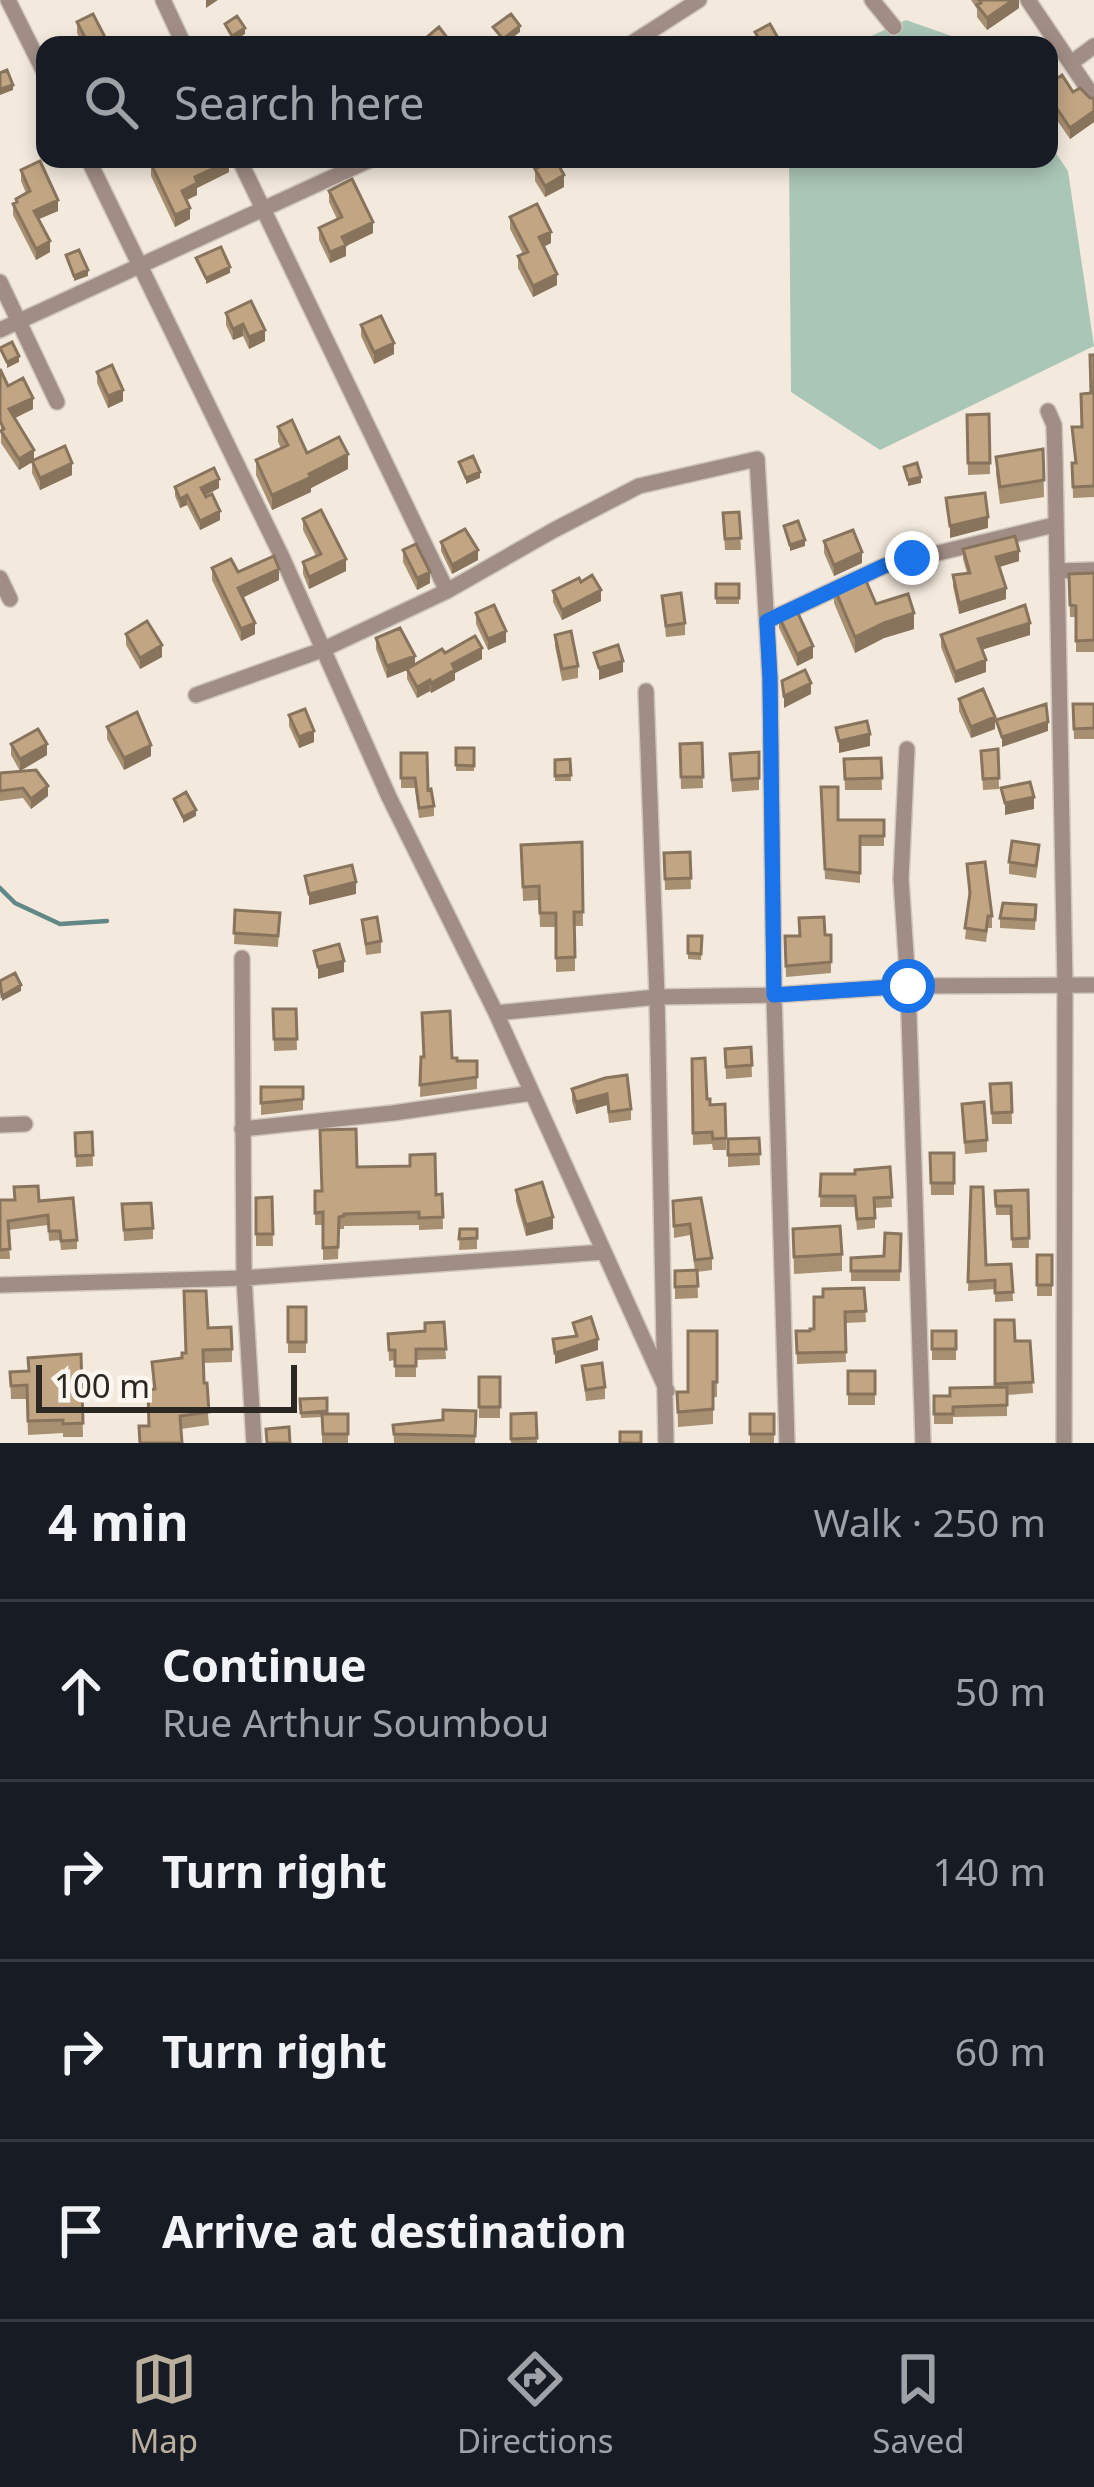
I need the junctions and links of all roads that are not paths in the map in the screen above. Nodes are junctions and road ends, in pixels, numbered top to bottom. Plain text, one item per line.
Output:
1 (8, 0) edge
2 (163, 0) edge
3 (872, 0) edge
4 (1028, 0) edge
5 (688, 3) edge
6 (894, 27) dead end
7 (180, 36) edge
8 (642, 36) edge
9 (1053, 36) edge
10 (1058, 44) edge
11 (1094, 46) edge
12 (36, 56) edge
13 (1071, 63) junction
14 (1094, 98) edge
15 (93, 168) edge
16 (243, 168) edge
17 (353, 168) edge
18 (263, 210) junction
19 (142, 266) junction
20 (0, 282) edge
21 (19, 322) junction
22 (0, 330) edge
23 (57, 402) dead end
24 (1048, 411) dead end
25 (1054, 525) junction
26 (1057, 571) junction
27 (1094, 571) edge
28 (0, 578) edge
29 (447, 591) junction
30 (10, 599) dead end
31 (767, 621) junction
32 (322, 650) junction
33 (646, 691) dead end
34 (196, 695) dead end
35 (907, 749) dead end
36 (242, 958) dead end
37 (1065, 985) junction
38 (1094, 985) edge
39 (908, 986) junction
40 (774, 995) junction
41 (657, 997) junction
42 (496, 1013) junction
43 (532, 1093) junction
44 (25, 1124) dead end
45 (0, 1125) edge
46 (242, 1129) junction
47 (604, 1252) junction
48 (244, 1278) junction
49 (0, 1285) edge
50 (667, 1391) junction
51 (254, 1443) edge
52 (666, 1443) edge
53 (787, 1443) edge
54 (923, 1443) edge
55 (1064, 1443) edge

1 - 12 street
2 - 7 street
3 - 6 street
4 - 9 street
5 - 8 street
10 - 13 street
11 - 13 street
13 - 14 street
15 - 19 street
16 - 18 street
17 - 18 street
18 - 19 street
18 - 29 street
19 - 21 street
19 - 32 street
20 - 21 street
21 - 22 street
21 - 23 street
24 - 25 street
25 - 26 street
25 - 31 street
26 - 27 street
26 - 37 street
28 - 30 street
29 - 31 street
29 - 32 street
31 - 40 street
32 - 34 street
32 - 42 street
33 - 41 street
35 - 39 street
36 - 46 street
37 - 38 street
37 - 39 street
37 - 55 street
39 - 40 street
39 - 54 street
40 - 41 street
40 - 53 street
41 - 42 street
41 - 50 street
42 - 43 street
43 - 46 street
43 - 47 street
44 - 45 street
46 - 48 street
47 - 48 street
47 - 50 street
48 - 49 street
48 - 51 street
50 - 52 street

